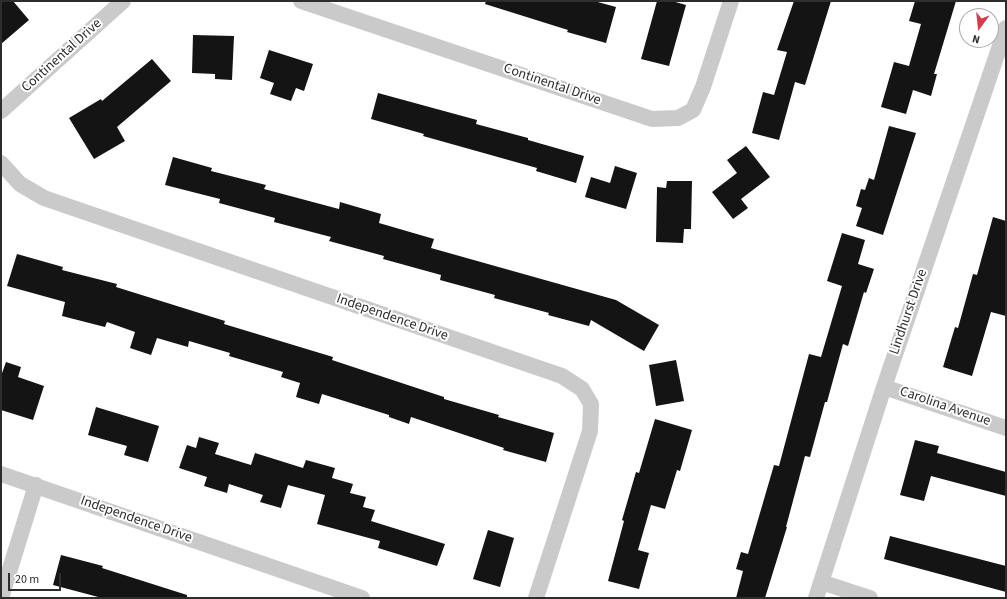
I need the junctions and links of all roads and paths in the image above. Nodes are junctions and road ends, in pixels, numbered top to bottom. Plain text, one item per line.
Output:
1 (123, 1) edge
2 (301, 1) edge
3 (731, 1) edge
4 (1006, 28) edge
5 (1, 111) edge
6 (1, 163) edge
7 (884, 387) junction
8 (1006, 428) edge
9 (1, 474) edge
10 (36, 485) junction
11 (820, 582) junction
12 (2, 598) edge
13 (362, 598) edge
14 (536, 598) edge
15 (816, 598) edge
16 (870, 598) edge

1 - 5 street, Continental Drive
2 - 3 street, Continental Drive
4 - 7 street, Lindhurst Drive
6 - 14 street, Independence Drive
7 - 8 street, Carolina Avenue
7 - 11 street, Lindhurst Drive
9 - 10 street, Independence Drive
10 - 12 street
10 - 13 street, Independence Drive
11 - 15 street, Lindhurst Drive
11 - 16 street

